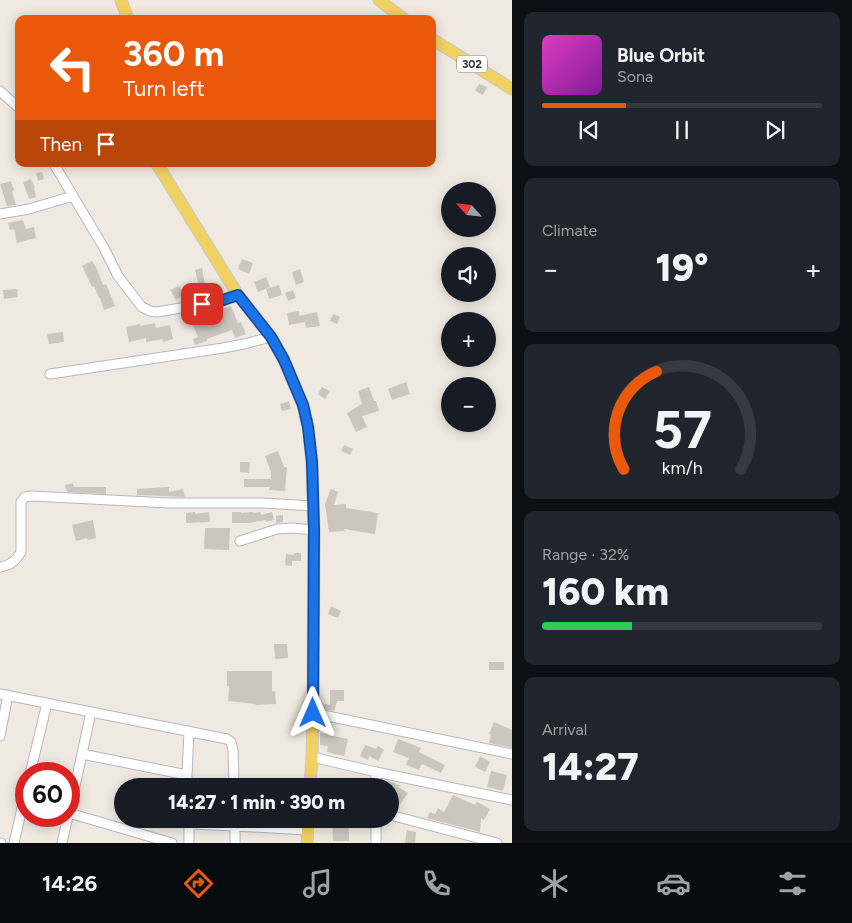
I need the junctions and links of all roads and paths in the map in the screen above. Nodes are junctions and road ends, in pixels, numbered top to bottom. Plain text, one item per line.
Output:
1 (121, 0) edge
2 (379, 0) edge
3 (127, 15) edge
4 (399, 15) edge
5 (436, 42) edge
6 (512, 89) edge
7 (0, 91) edge
8 (15, 104) edge
9 (56, 167) edge
10 (159, 167) edge
11 (73, 196) junction
12 (0, 214) edge
13 (238, 295) junction
14 (271, 337) junction
15 (50, 374) dead end
16 (313, 506) junction
17 (314, 530) junction
18 (240, 541) dead end
19 (0, 567) edge
20 (4, 695) edge
21 (47, 703) junction
22 (91, 712) junction
23 (313, 713) junction
24 (189, 731) junction
25 (0, 736) edge
26 (82, 754) junction
27 (512, 754) edge
28 (312, 757) junction
29 (33, 762) edge
30 (80, 763) edge
31 (376, 772) junction
32 (187, 774) junction
33 (187, 778) edge
34 (234, 778) edge
35 (311, 778) edge
36 (376, 778) edge
37 (512, 800) edge
38 (80, 817) edge
39 (399, 817) edge
40 (18, 827) edge
41 (66, 827) edge
42 (190, 828) edge
43 (235, 828) edge
44 (307, 828) edge
45 (376, 828) edge
46 (14, 843) edge
47 (62, 843) edge
48 (172, 843) edge
49 (189, 843) edge
50 (235, 843) edge
51 (307, 843) edge
52 (376, 843) edge
53 (497, 843) edge

1 - 3 main road
2 - 4 main road
5 - 6 main road, 302
7 - 8 street
9 - 11 street
10 - 13 main road
11 - 12 street
11 - 13 street
13 - 14 main road
14 - 15 street
14 - 16 main road
16 - 17 main road
16 - 19 street
17 - 18 street
17 - 23 main road
20 - 21 street
20 - 25 street
21 - 22 street
21 - 29 street
22 - 24 street
22 - 26 street
23 - 27 street
23 - 28 main road
24 - 32 street
24 - 34 street
26 - 30 street
26 - 32 street
28 - 31 street
28 - 35 main road
31 - 36 street
31 - 37 street
32 - 33 street
38 - 48 street
39 - 53 street
40 - 46 street
41 - 47 street
42 - 49 street
43 - 50 street
44 - 51 main road
45 - 52 street

